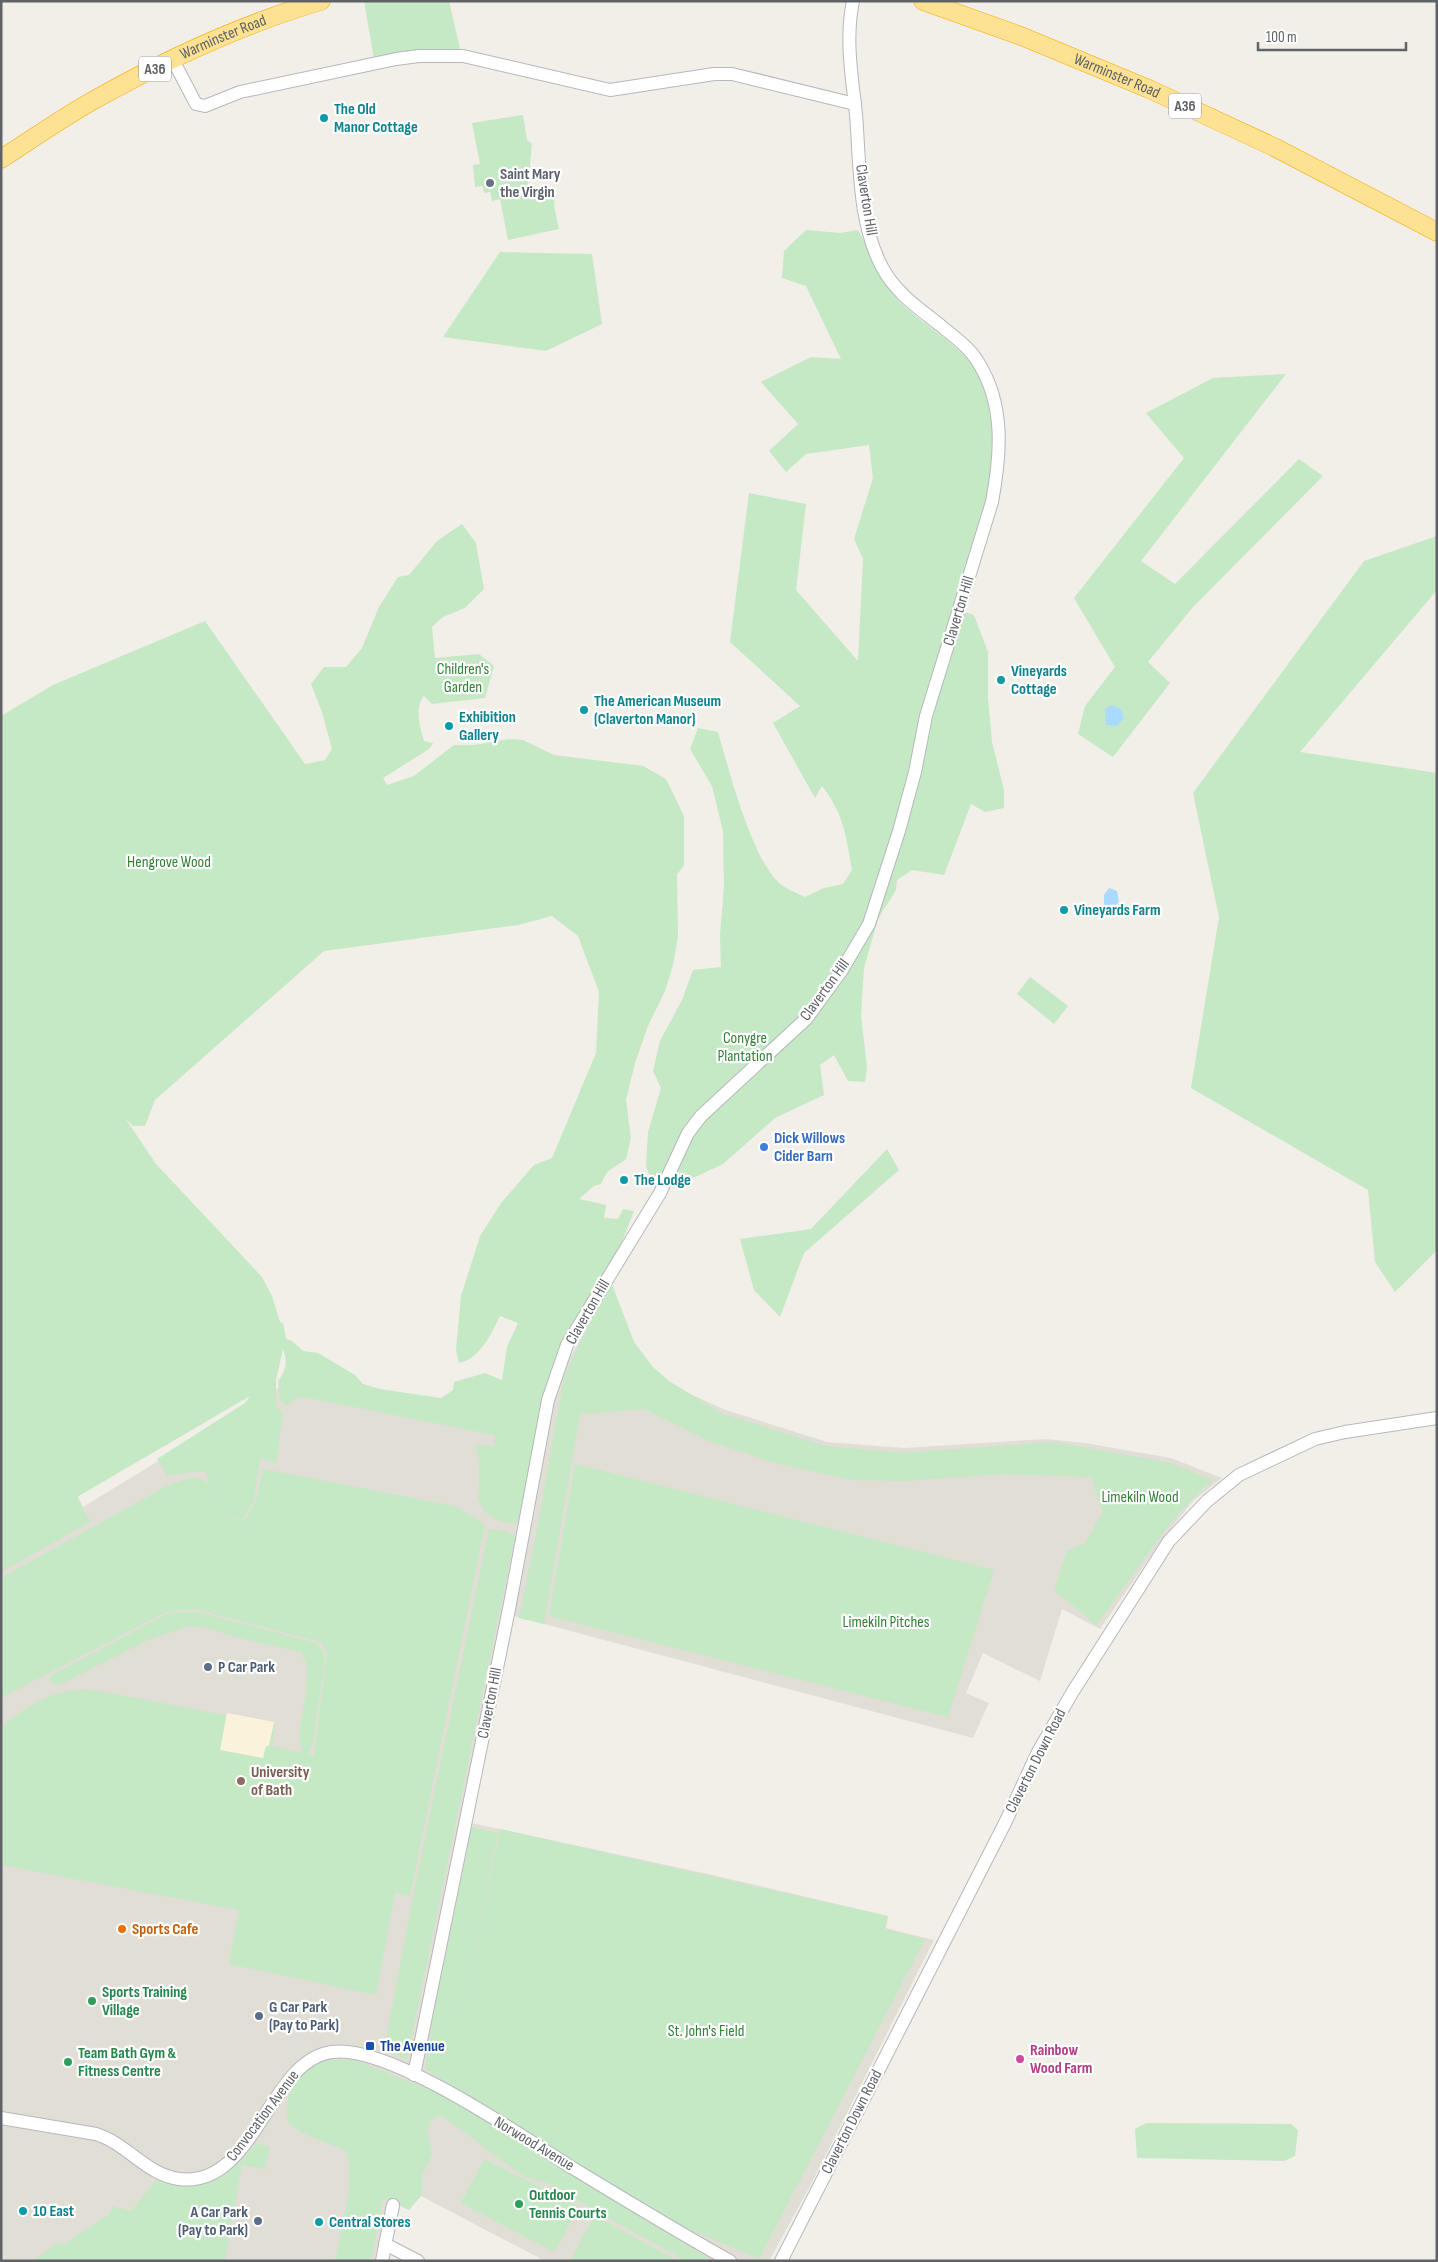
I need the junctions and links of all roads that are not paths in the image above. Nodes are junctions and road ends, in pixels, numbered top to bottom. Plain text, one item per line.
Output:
1 (321, 1) edge
2 (852, 1) edge
3 (923, 1) edge
4 (173, 60) junction
5 (855, 104) junction
6 (1, 160) edge
7 (1437, 232) edge
8 (1437, 1418) edge
9 (414, 2075) junction
10 (1, 2118) edge
11 (393, 2205) dead end
12 (385, 2244) junction
13 (382, 2261) edge
14 (418, 2261) edge
15 (730, 2261) edge
16 (781, 2261) edge

1 - 4 highway, Warminster Road / A36
2 - 5 street, Claverton Hill
3 - 7 highway, Warminster Road / A36
4 - 5 street
4 - 6 highway, Warminster Road / A36
5 - 9 street, Claverton Hill
8 - 16 street, Claverton Down Road
9 - 10 street, Convocation Avenue
9 - 15 street, Norwood Avenue
11 - 12 street
12 - 13 street
12 - 14 street

